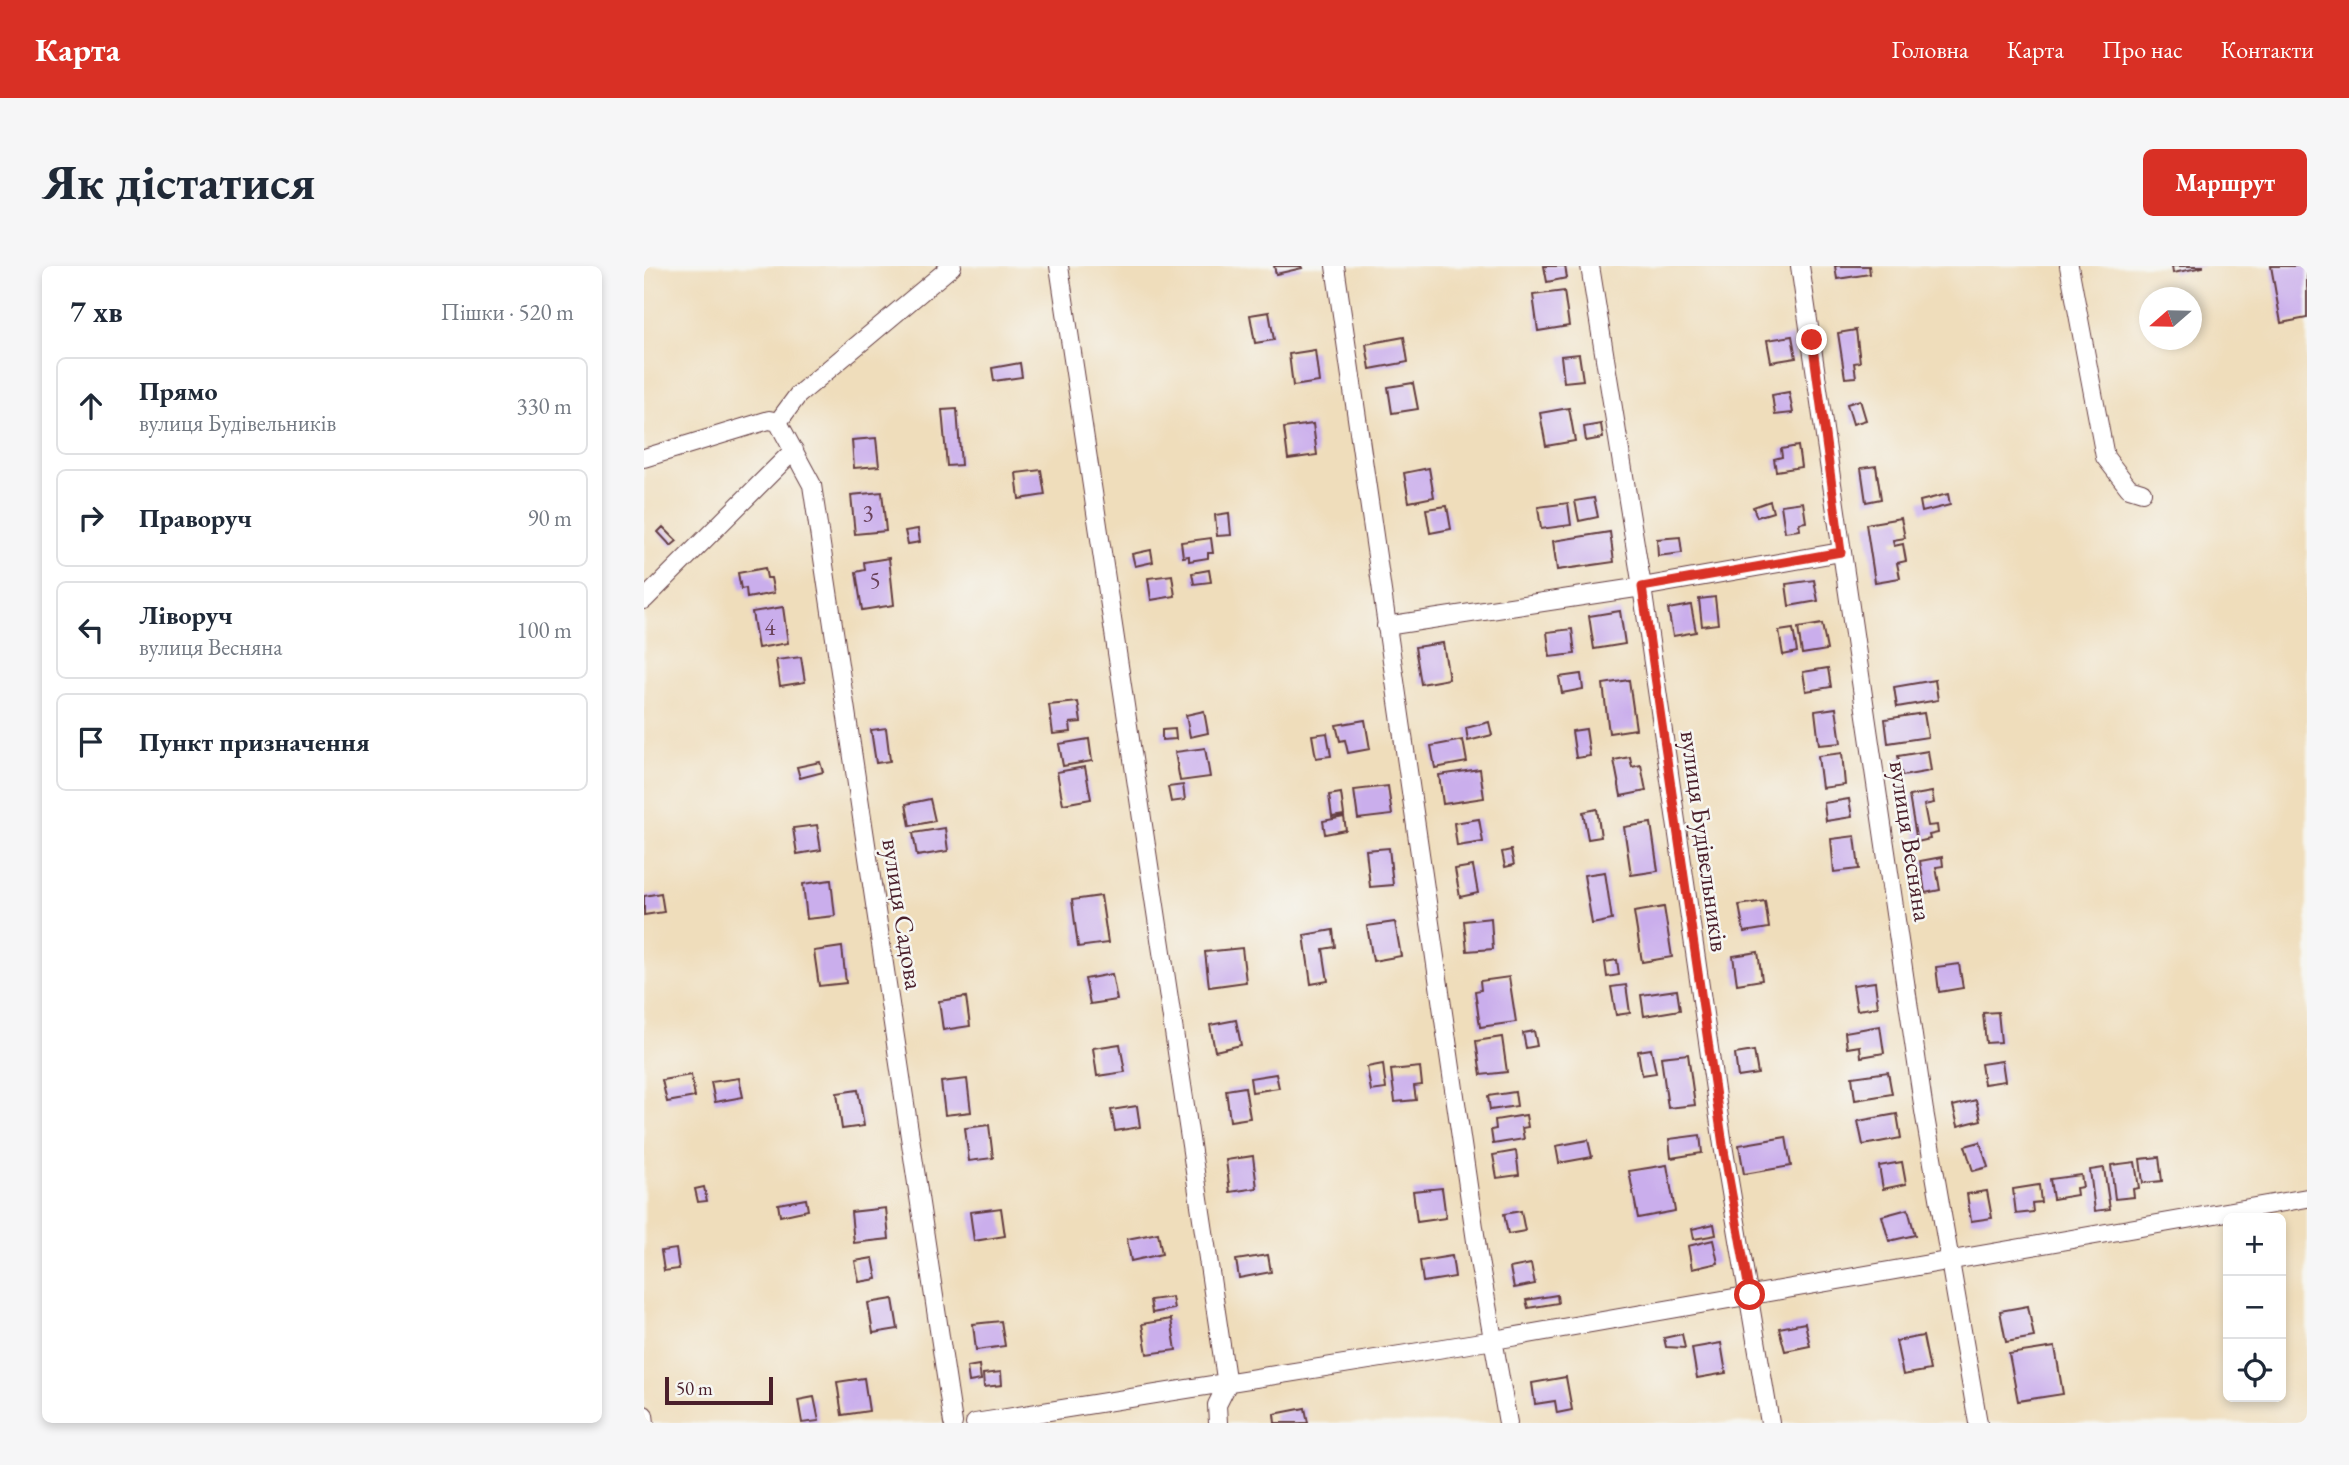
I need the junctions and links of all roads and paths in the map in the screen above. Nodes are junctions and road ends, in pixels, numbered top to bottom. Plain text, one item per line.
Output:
1 (952, 266) edge
2 (1059, 266) edge
3 (1335, 266) edge
4 (1590, 266) edge
5 (1800, 266) edge
6 (2069, 266) edge
7 (778, 422) junction
8 (794, 450) junction
9 (644, 458) edge
10 (2142, 492) dead end
11 (1841, 552) junction
12 (1642, 587) junction
13 (644, 600) edge
14 (1386, 626) junction
15 (2307, 1198) edge
16 (1951, 1259) junction
17 (1750, 1295) junction
18 (1494, 1340) junction
19 (1227, 1385) junction
20 (644, 1415) edge
21 (645, 1423) edge
22 (953, 1423) edge
23 (976, 1423) edge
24 (1218, 1423) edge
25 (1508, 1423) edge
26 (1770, 1423) edge
27 (1978, 1423) edge

1 - 7 street
2 - 19 street
3 - 14 street
4 - 12 street, вулиця Будівельників
5 - 11 street, вулиця Весняна
6 - 10 street
7 - 8 street, вулиця Садова
7 - 9 street
8 - 13 street
8 - 22 street, вулиця Садова
11 - 12 street
11 - 16 street, вулиця Весняна
12 - 14 street
12 - 17 street, вулиця Будівельників
14 - 18 street
15 - 16 street
16 - 17 street
16 - 27 street, вулиця Весняна
17 - 18 street
17 - 26 street, вулиця Будівельників
18 - 19 street
18 - 25 street
19 - 23 street
19 - 24 street
20 - 21 street

